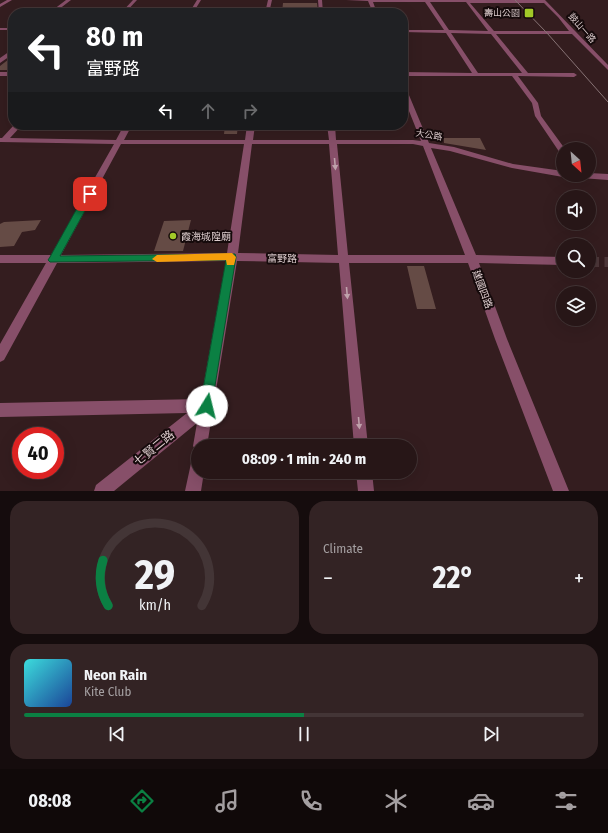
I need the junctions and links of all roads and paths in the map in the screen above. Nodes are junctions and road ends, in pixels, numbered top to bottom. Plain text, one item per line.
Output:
1 (10, 0) edge
2 (69, 0) edge
3 (77, 0) edge
4 (135, 0) edge
5 (348, 0) edge
6 (370, 0) edge
7 (426, 0) edge
8 (467, 1) edge
9 (544, 1) edge
10 (0, 6) edge
11 (58, 8) edge
12 (67, 8) edge
13 (127, 8) edge
14 (408, 31) edge
15 (448, 32) junction
16 (492, 33) junction
17 (573, 33) junction
18 (8, 55) edge
19 (0, 61) edge
20 (608, 68) edge
21 (408, 74) edge
22 (476, 74) junction
23 (526, 74) junction
24 (514, 75) junction
25 (574, 75) dead end
26 (408, 100) edge
27 (13, 130) edge
28 (125, 130) edge
29 (250, 130) edge
30 (332, 130) edge
31 (2, 140) edge
32 (119, 142) junction
33 (249, 142) junction
34 (333, 142) junction
35 (557, 142) edge
36 (425, 143) junction
37 (556, 173) edge
38 (596, 176) edge
39 (608, 177) edge
40 (232, 257) junction
41 (0, 259) edge
42 (344, 259) junction
43 (472, 259) junction
44 (53, 260) junction
45 (556, 261) edge
46 (0, 356) edge
47 (207, 406) junction
48 (0, 410) edge
49 (201, 439) edge
50 (360, 439) edge
51 (195, 479) edge
52 (365, 479) edge
53 (102, 491) edge
54 (193, 491) edge
55 (366, 491) edge
56 (561, 491) edge

1 - 10 street
2 - 11 street
3 - 12 street
4 - 13 street
5 - 6 street
6 - 7 street
7 - 8 street
7 - 15 street
8 - 9 street
8 - 16 street
9 - 17 street, 鼓山一路
14 - 15 street
15 - 16 street
15 - 22 street
16 - 17 street
16 - 23 street
17 - 20 street, 鼓山一路
18 - 19 street
21 - 22 street
22 - 24 street
23 - 24 street
23 - 25 street
24 - 35 street
26 - 36 street, 建國四路
27 - 31 street
28 - 32 street
29 - 33 street
30 - 34 street
31 - 32 street, 大公路
32 - 33 street, 大公路
32 - 44 street
33 - 34 street, 大公路
33 - 40 street
34 - 36 street, 大公路
34 -> 42 street
36 - 37 street, 大公路
36 - 43 street, 建國四路
38 - 39 street
40 - 42 street, 富野路
40 - 44 street, 富野路
40 - 47 street
41 - 44 street, 富野路
42 - 43 street, 富野路
42 -> 50 street
43 - 45 street, 富野路
43 - 56 street, 建國四路
44 - 46 street
47 - 48 street
47 - 49 street
47 - 53 street, 七賢二路
51 - 54 street
52 - 55 street

